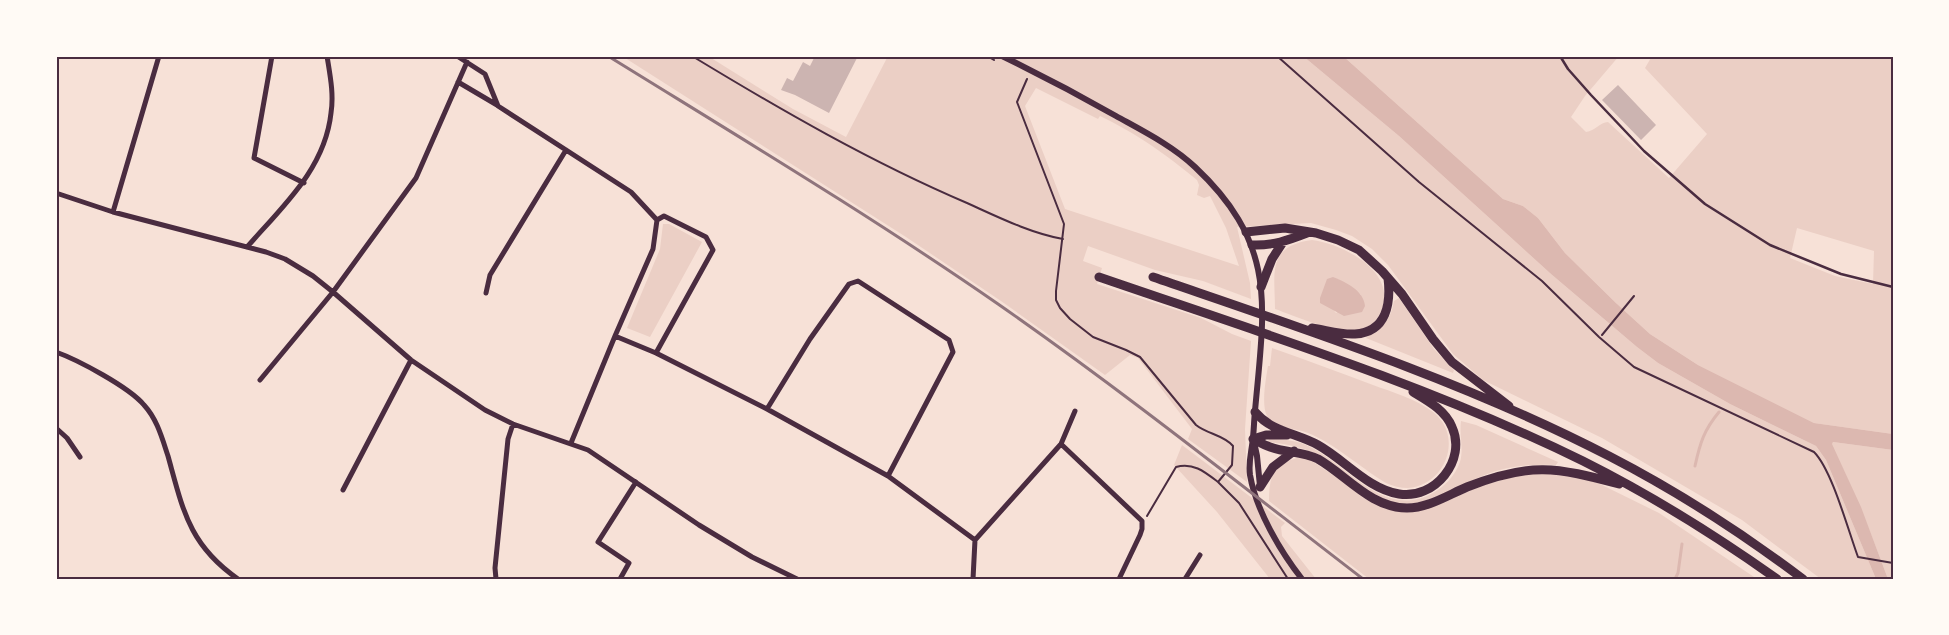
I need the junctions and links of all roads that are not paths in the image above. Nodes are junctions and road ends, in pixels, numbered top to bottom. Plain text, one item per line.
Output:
1 (159, 56) edge
2 (272, 56) edge
3 (327, 56) edge
4 (457, 56) edge
5 (1002, 56) edge
6 (1560, 56) edge
7 (467, 62) junction
8 (458, 82) junction
9 (498, 106) junction
10 (566, 150) junction
11 (304, 182) junction
12 (56, 193) edge
13 (113, 212) junction
14 (657, 220) junction
15 (1246, 232) junction
16 (1309, 232) junction
17 (1283, 242) junction
18 (1252, 244) junction
19 (247, 247) junction
20 (1099, 277) dead end
21 (1153, 277) dead end
22 (1388, 277) junction
23 (1261, 287) junction
24 (1893, 287) edge
25 (334, 292) junction
26 (486, 293) dead end
27 (1288, 323) junction
28 (615, 336) junction
29 (56, 352) edge
30 (656, 353) junction
31 (411, 360) junction
32 (1391, 379) junction
33 (260, 380) dead end
34 (767, 409) junction
35 (1075, 412) dead end
36 (1255, 412) junction
37 (1522, 414) junction
38 (513, 424) junction
39 (56, 428) edge
40 (1291, 435) junction
41 (1253, 439) junction
42 (572, 443) junction
43 (1061, 444) junction
44 (1294, 451) junction
45 (80, 457) dead end
46 (888, 476) junction
47 (636, 482) junction
48 (1260, 486) junction
49 (1635, 489) junction
50 (343, 490) dead end
51 (1257, 497) junction
52 (975, 540) junction
53 (1200, 555) dead end
54 (238, 579) edge
55 (496, 579) edge
56 (620, 579) edge
57 (797, 579) edge
58 (973, 579) edge
59 (1119, 579) edge
60 (1185, 579) edge
61 (1302, 579) edge
62 (1777, 579) edge
63 (1803, 579) edge

1 - 13 street
2 - 11 street
3 - 11 street
4 - 7 street
5 - 15 street
6 - 24 lane
7 - 8 street
7 - 9 street
8 - 9 street
8 - 25 street
9 - 10 street
10 - 14 street
10 - 26 street
11 - 19 street
12 - 13 street
13 - 19 street
14 - 28 street
14 - 30 street
15 - 16 highway
15 - 18 street
16 - 17 highway
16 - 22 highway
17 - 18 highway
17 - 23 highway
18 - 23 street
19 - 25 street
20 - 32 highway
21 - 27 highway
22 - 27 highway
22 - 37 highway
23 - 36 street
25 - 31 street
25 - 33 street
27 - 37 highway
28 - 30 street
28 - 42 street
29 - 54 street
30 - 34 street
31 - 38 street
31 - 50 street
32 - 40 highway
32 - 49 highway
34 - 46 street
34 - 46 street
35 - 43 street
36 - 40 highway
36 - 41 street
37 - 63 highway
38 - 42 street
38 - 55 street
39 - 45 street
40 - 41 highway
41 - 44 highway
41 - 48 street
41 - 51 street
42 - 47 street
43 - 52 street
43 - 59 street
44 - 48 highway
44 - 49 highway
46 - 52 street
47 - 56 street
47 - 57 street
48 - 51 street
49 - 62 highway
51 - 61 street
52 - 58 street
53 - 60 street

